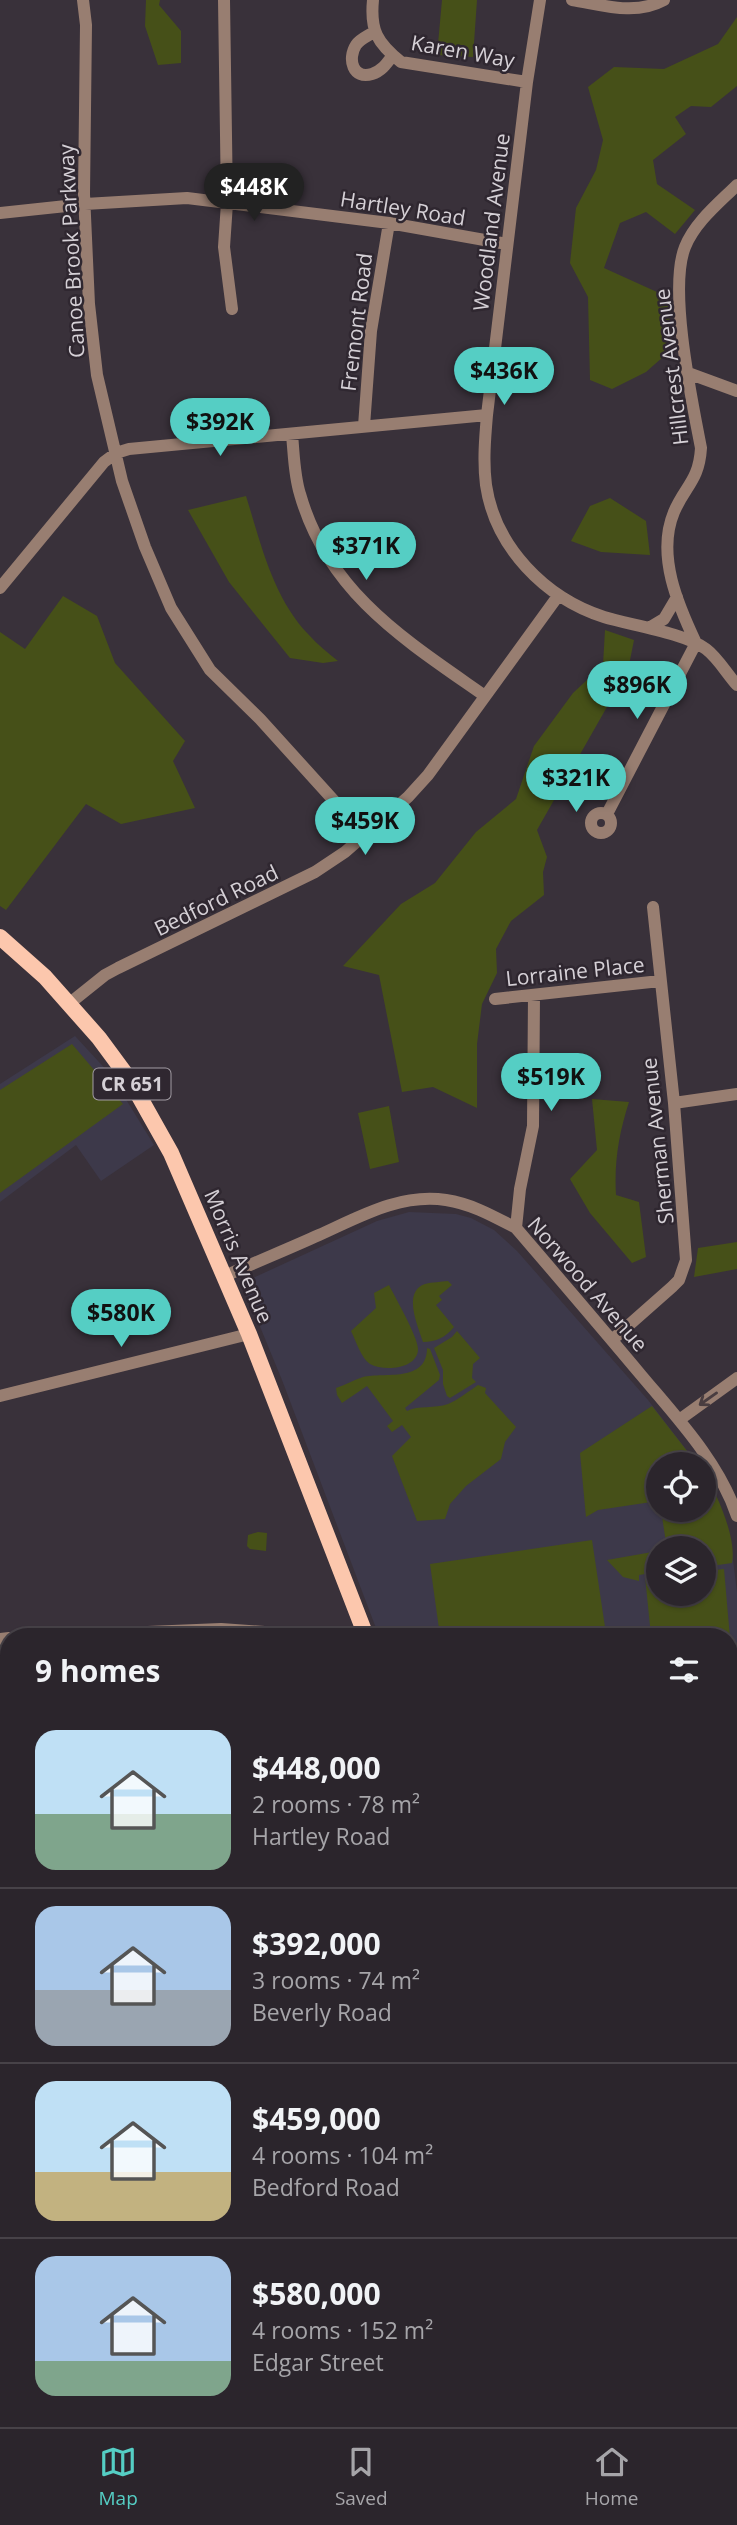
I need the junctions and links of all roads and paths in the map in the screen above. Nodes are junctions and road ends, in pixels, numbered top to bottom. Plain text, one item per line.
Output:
1 (83, 0) edge
2 (224, 0) edge
3 (373, 0) edge
4 (540, 0) edge
5 (572, 0) edge
6 (664, 0) edge
7 (374, 32) junction
8 (393, 55) junction
9 (527, 82) junction
10 (737, 185) edge
11 (227, 203) junction
12 (85, 204) junction
13 (0, 213) edge
14 (388, 223) junction
15 (507, 244) junction
16 (232, 309) dead end
17 (688, 373) junction
18 (737, 391) edge
19 (486, 415) junction
20 (364, 426) junction
21 (292, 435) junction
22 (116, 453) junction
23 (0, 588) edge
24 (558, 596) junction
25 (677, 597) junction
26 (649, 628) junction
27 (696, 643) junction
28 (737, 685) edge
29 (485, 696) junction
30 (607, 814) dead end
31 (365, 835) junction
32 (653, 907) dead end
33 (0, 937) edge
34 (660, 981) junction
35 (534, 995) junction
36 (495, 999) dead end
37 (70, 1003) junction
38 (737, 1094) edge
39 (674, 1103) junction
40 (516, 1228) junction
41 (225, 1276) junction
42 (249, 1334) junction
43 (612, 1340) junction
44 (737, 1378) edge
45 (0, 1396) edge
46 (679, 1420) junction
47 (737, 1516) edge
48 (363, 1628) edge

1 - 12 street, Canoe Brook Parkway
2 - 11 street
3 - 7 street
4 - 9 street, Woodland Avenue
5 - 6 street
7 - 8 street, Karen Way
7 - 8 street, Karen Way
8 - 9 street, Karen Way
9 - 15 street, Woodland Avenue
10 - 17 street, Hillcrest Avenue
11 - 12 street, Hartley Road
11 - 14 street, Hartley Road
11 - 16 street
12 - 13 street, Hartley Road
12 - 22 street, Canoe Brook Parkway
14 - 15 street, Hartley Road
14 - 20 street, Fremont Road
15 - 19 street, Woodland Avenue
17 - 18 street
17 - 25 street, Hillcrest Avenue
19 - 20 street
19 - 24 street, Woodland Avenue
20 - 21 street
21 - 22 street
21 - 29 street
22 - 23 street
22 - 31 street, Canoe Brook Parkway
24 - 26 street, Woodland Avenue
24 - 29 street, Bedford Road
25 - 26 street
25 - 27 street, Hillcrest Avenue
26 - 27 street, Woodland Avenue
27 - 28 street, Woodland Avenue
27 - 30 street
29 - 31 street, Bedford Road
31 - 37 street, Bedford Road
32 - 34 street, Sherman Avenue
33 - 37 main road, Morris Avenue / CR 651
34 - 35 street, Lorraine Place
34 - 39 street, Sherman Avenue
35 - 36 street, Lorraine Place
35 - 40 street
37 - 41 main road, Morris Avenue / CR 651
38 - 39 street
39 - 43 street, Sherman Avenue
40 - 41 street, Norwood Avenue
40 - 43 street, Norwood Avenue
41 - 42 main road, Morris Avenue / CR 651
42 - 45 street
42 - 48 main road, Morris Avenue / CR 651
43 - 46 street, Norwood Avenue
44 -> 46 street
46 - 47 street, Norwood Avenue

